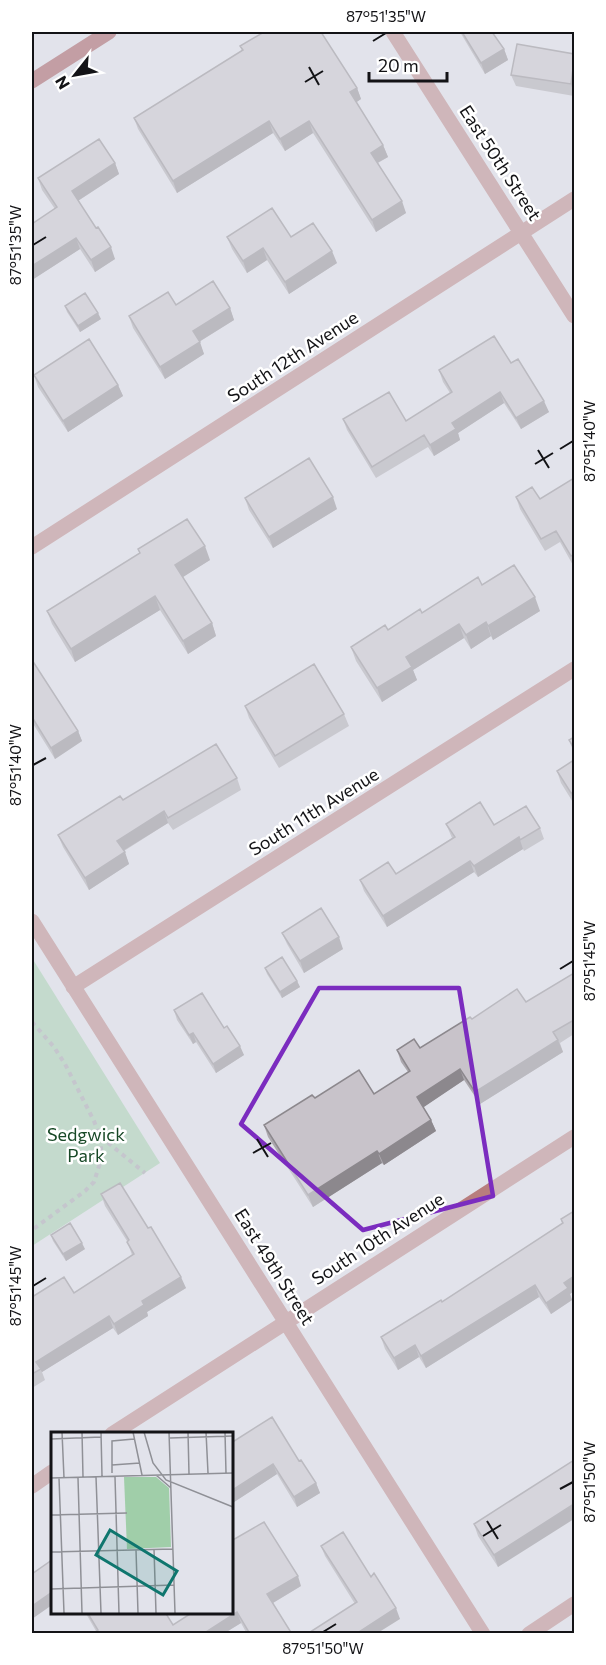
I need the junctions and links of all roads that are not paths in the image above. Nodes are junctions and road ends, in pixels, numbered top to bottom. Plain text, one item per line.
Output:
1 (109, 32) edge
2 (393, 32) edge
3 (32, 81) edge
4 (574, 199) edge
5 (522, 233) junction
6 (574, 316) edge
7 (32, 547) edge
8 (574, 669) edge
9 (32, 921) edge
10 (74, 987) junction
11 (574, 1137) edge
12 (286, 1322) junction
13 (115, 1432) edge
14 (51, 1473) edge
15 (32, 1486) edge
16 (574, 1604) edge
17 (483, 1634) edge
18 (529, 1634) edge

1 - 3 main road
2 - 5 street, East 50th Street
4 - 5 street, South 12th Avenue
5 - 6 street, East 50th Street
5 - 7 street, South 12th Avenue
8 - 10 street, South 11th Avenue
9 - 10 street, East 49th Street
10 - 12 street, East 49th Street
11 - 12 street, South 10th Avenue
12 - 13 street, South 10th Avenue
12 - 17 street, East 49th Street
14 - 15 street
16 - 18 street

